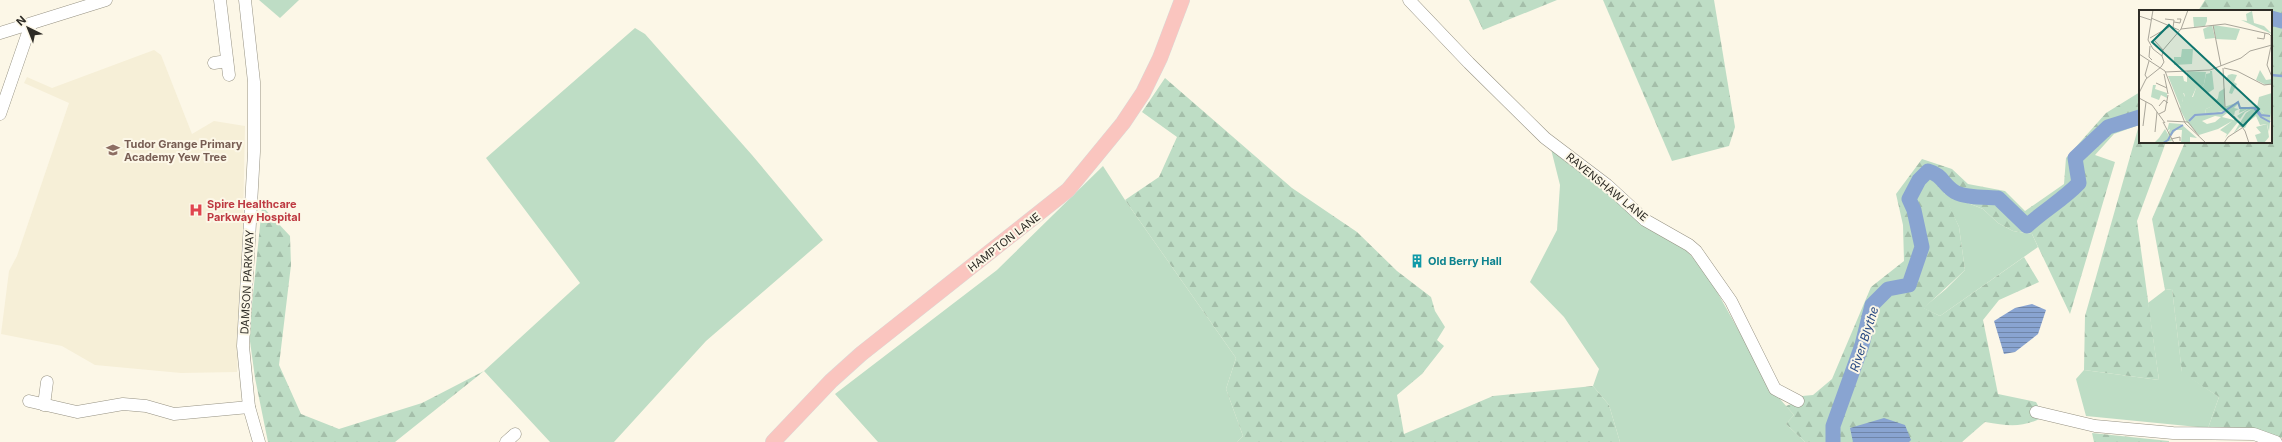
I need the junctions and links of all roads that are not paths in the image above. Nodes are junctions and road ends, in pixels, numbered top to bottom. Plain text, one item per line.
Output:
1 (104, 0) edge
2 (220, 0) edge
3 (245, 0) edge
4 (1182, 0) edge
5 (1409, 0) edge
6 (31, 24) junction
7 (0, 33) edge
8 (228, 62) junction
9 (214, 63) dead end
10 (229, 75) dead end
11 (0, 114) edge
12 (47, 382) dead end
13 (28, 401) dead end
14 (1798, 401) dead end
15 (44, 405) junction
16 (249, 407) junction
17 (2036, 412) dead end
18 (259, 442) edge
19 (773, 442) edge
20 (2276, 442) edge

1 - 6 street
2 - 8 street
3 - 16 street, DAMSON PARKWAY
4 - 19 main road, HAMPTON LANE
5 - 14 street, RAVENSHAW LANE
6 - 7 street
6 - 11 street
8 - 9 street
8 - 10 street
12 - 15 street
13 - 15 street
15 - 16 street
16 - 18 street, DAMSON PARKWAY
17 - 20 street

